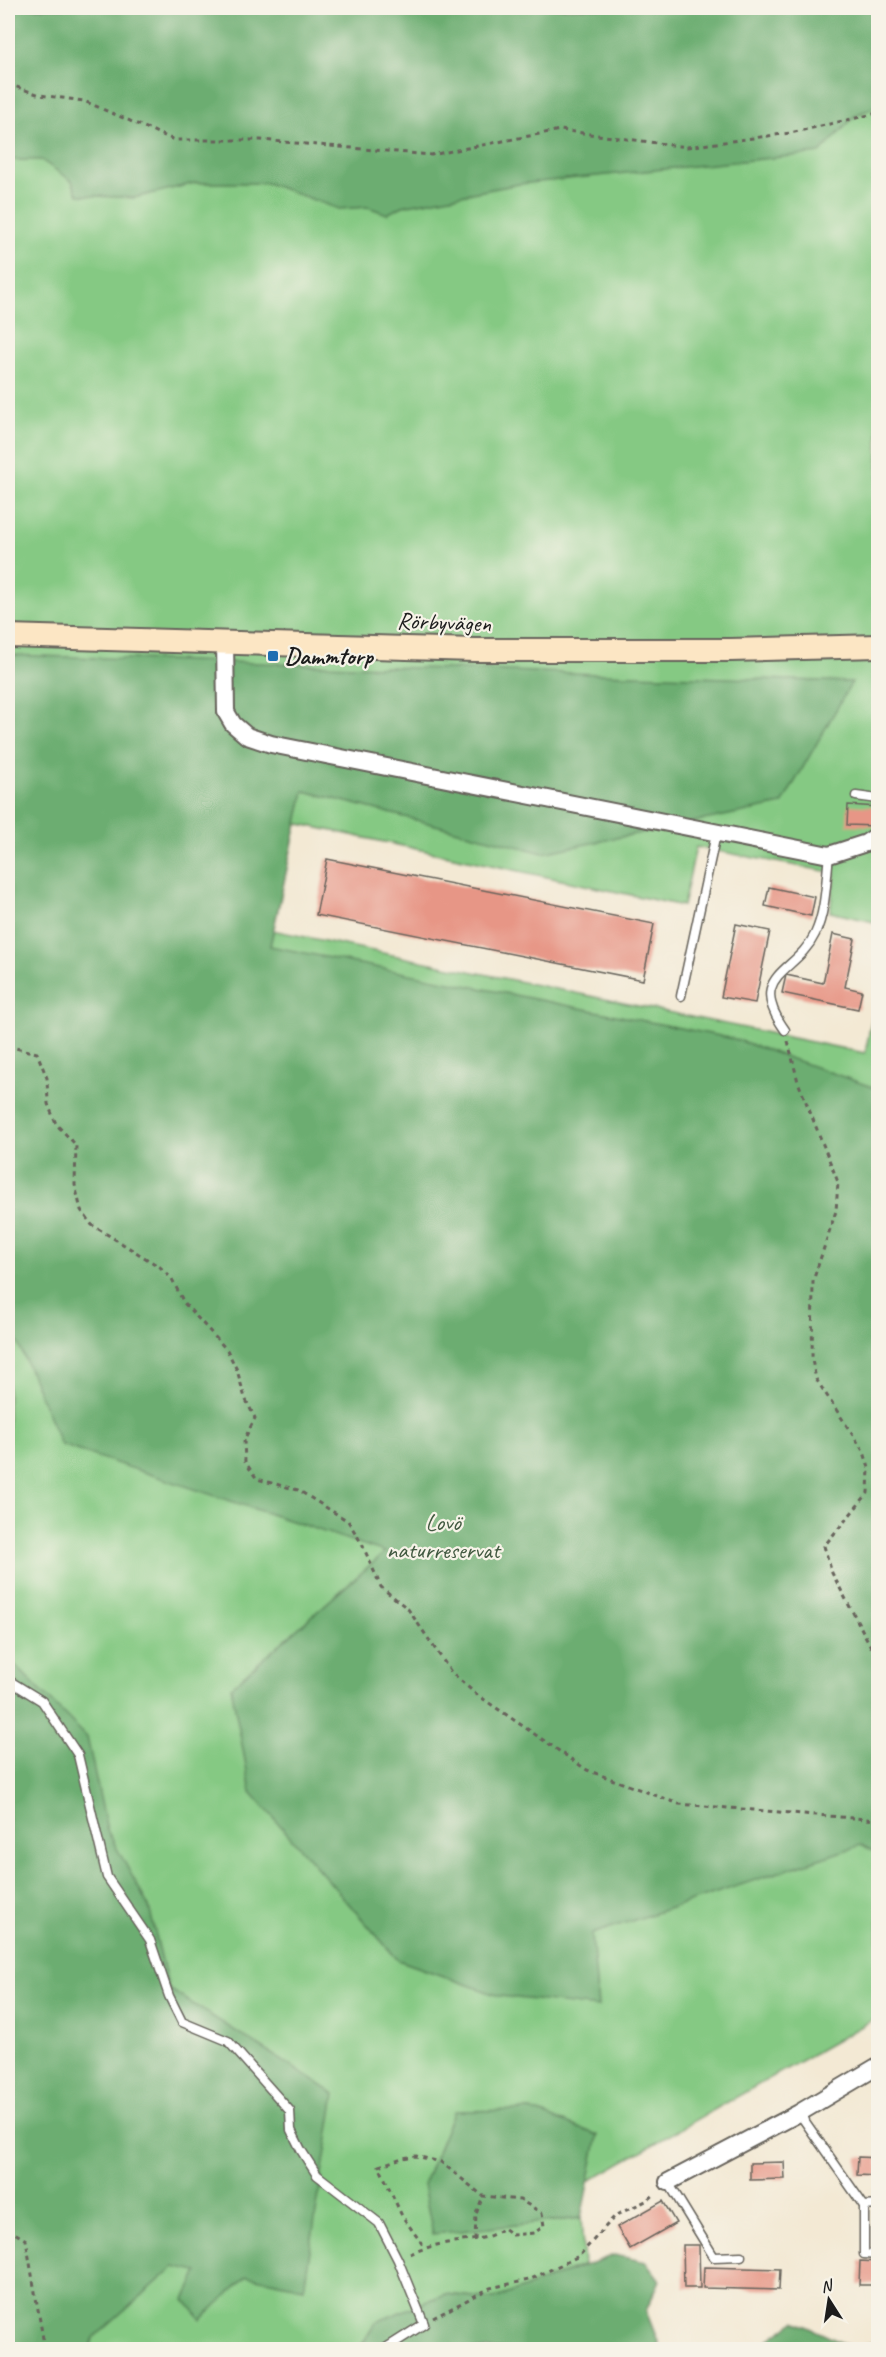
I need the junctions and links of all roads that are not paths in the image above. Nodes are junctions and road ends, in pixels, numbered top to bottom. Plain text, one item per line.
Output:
1 (8, 636) edge
2 (225, 641) junction
3 (879, 646) edge
4 (856, 796) dead end
5 (879, 799) edge
6 (716, 834) junction
7 (879, 834) edge
8 (829, 855) junction
9 (681, 996) dead end
10 (785, 1030) road end
11 (8, 1680) edge
12 (879, 2066) edge
13 (799, 2113) junction
14 (668, 2182) joint
15 (879, 2205) edge
16 (864, 2206) junction
17 (879, 2255) edge
18 (741, 2256) dead end
19 (383, 2349) edge

1 - 2 street, Rörbyvägen
2 - 3 street, Rörbyvägen
2 - 6 street
4 - 5 lane
6 - 8 street
6 - 9 lane
7 - 8 street
8 - 10 lane
11 - 19 lane
12 - 13 street
13 - 14 street
13 - 16 lane
14 - 18 lane
15 - 16 lane
16 - 17 lane

